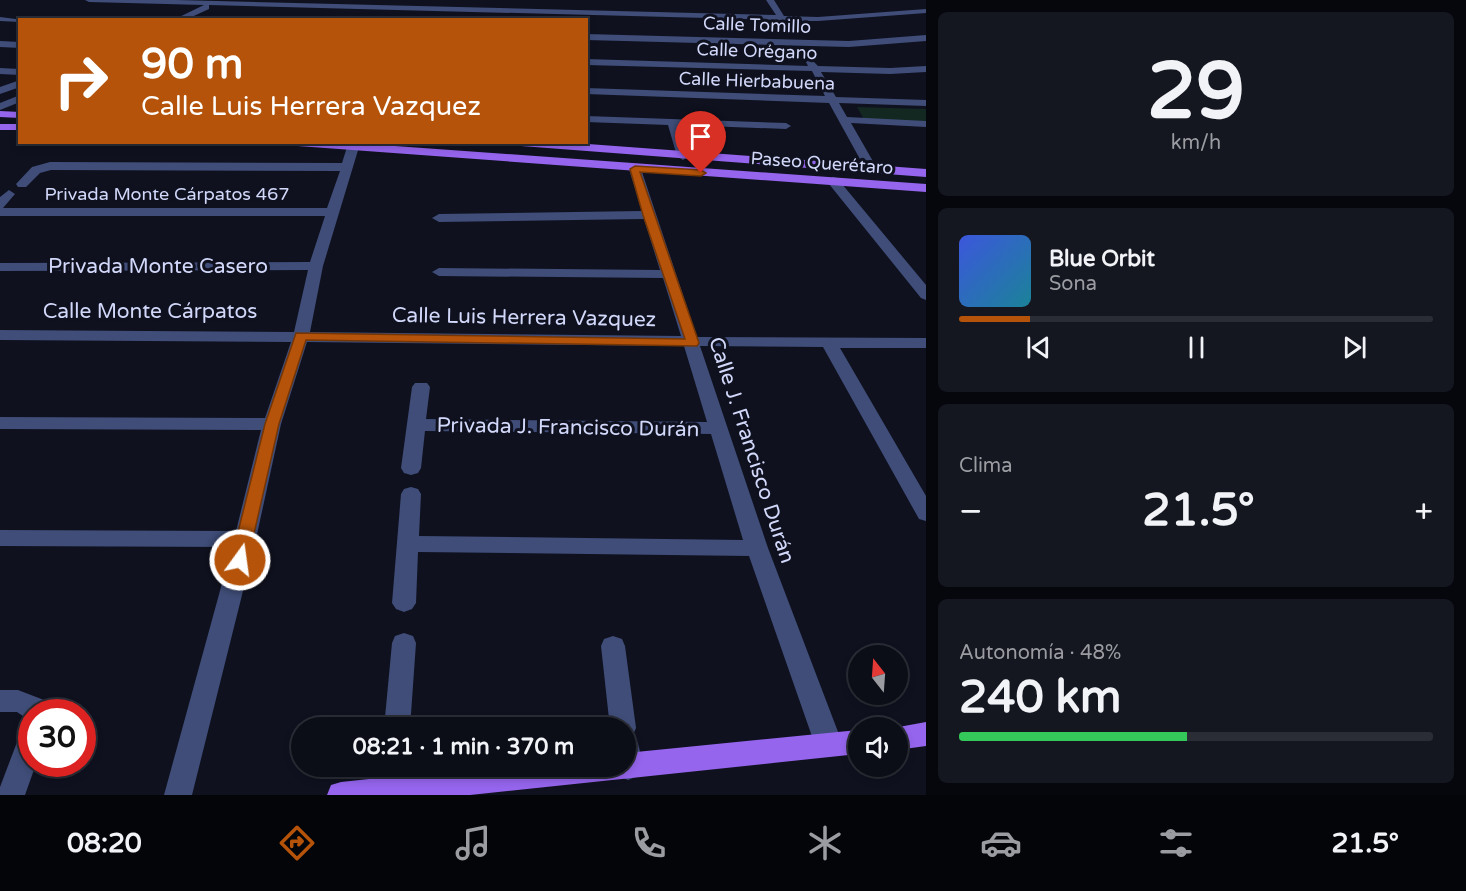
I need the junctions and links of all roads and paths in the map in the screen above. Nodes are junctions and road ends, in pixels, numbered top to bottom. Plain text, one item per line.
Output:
1 (89, 0) edge
2 (522, 0) edge
3 (770, 0) edge
4 (247, 1) edge
5 (228, 2) edge
6 (215, 4) junction
7 (926, 11) edge
8 (227, 12) dead end
9 (518, 15) edge
10 (182, 18) edge
11 (198, 18) edge
12 (781, 18) junction
13 (0, 19) edge
14 (18, 20) edge
15 (588, 37) edge
16 (926, 38) edge
17 (799, 43) junction
18 (0, 44) edge
19 (18, 45) edge
20 (588, 62) edge
21 (815, 69) junction
22 (926, 69) edge
23 (0, 71) edge
24 (18, 72) edge
25 (18, 84) edge
26 (0, 91) edge
27 (18, 91) edge
28 (588, 91) edge
29 (0, 98) edge
30 (18, 99) edge
31 (834, 100) junction
32 (926, 103) edge
33 (0, 107) edge
34 (0, 114) edge
35 (18, 115) edge
36 (588, 119) edge
37 (846, 120) junction
38 (672, 122) junction
39 (926, 124) edge
40 (786, 126) dead end
41 (0, 127) edge
42 (18, 127) edge
43 (312, 144) edge
44 (533, 144) edge
45 (353, 147) junction
46 (683, 156) junction
47 (347, 167) junction
48 (635, 169) junction
49 (872, 170) junction
50 (926, 173) edge
51 (833, 181) junction
52 (22, 184) dead end
53 (926, 188) edge
54 (0, 212) edge
55 (333, 212) junction
56 (648, 215) junction
57 (439, 217) dead end
58 (316, 266) junction
59 (0, 267) edge
60 (438, 272) dead end
61 (668, 274) junction
62 (926, 295) edge
63 (0, 335) edge
64 (301, 336) junction
65 (693, 343) junction
66 (829, 343) junction
67 (926, 343) edge
68 (421, 387) dead end
69 (0, 423) edge
70 (272, 424) junction
71 (417, 425) junction
72 (720, 428) junction
73 (411, 468) dead end
74 (411, 494) dead end
75 (926, 514) edge
76 (0, 538) edge
77 (245, 539) junction
78 (407, 544) junction
79 (757, 548) junction
80 (404, 603) dead end
81 (404, 643) dead end
82 (613, 646) dead end
83 (0, 701) edge
84 (18, 701) edge
85 (398, 717) edge
86 (622, 717) edge
87 (926, 734) edge
88 (908, 736) edge
89 (848, 743) edge
90 (829, 745) junction
91 (636, 756) edge
92 (18, 776) edge
93 (393, 778) edge
94 (11, 795) edge
95 (178, 795) edge
96 (341, 795) edge

1 - 6 street
2 - 9 street
3 - 12 street
4 - 5 street
4 - 8 street
4 - 9 street
5 - 6 street
5 - 11 street
6 - 10 street
7 - 12 street
9 - 12 street
12 - 17 street
13 - 14 street
15 - 17 street, Calle Tomillo
16 - 17 street, Calle Tomillo
17 - 21 street
18 - 19 street
20 - 21 street, Calle Orégano
21 - 22 street, Calle Orégano
21 - 31 street
23 - 24 street
25 - 26 street
27 - 29 street
28 - 31 street, Calle Hierbabuena
30 - 33 street
31 - 32 street, Calle Hierbabuena
31 - 37 street
34 - 35 main road
36 - 38 street
37 - 39 street
37 - 49 street
38 - 40 street
38 - 46 street
41 - 42 main road
43 - 45 main road, Paseo Querétaro
44 - 46 main road, Paseo Querétaro
45 - 47 street
45 - 48 main road, Paseo Querétaro
46 - 49 main road, Paseo Querétaro
47 - 52 street
47 - 55 street
48 - 51 main road, Paseo Querétaro
48 - 56 street, Calle J. Francisco Durán
49 - 50 main road, Paseo Querétaro
51 - 53 main road, Paseo Querétaro
51 - 62 street
54 - 55 street, Privada Monte Cárpatos 467
55 - 58 street
56 - 57 street
56 - 61 street, Calle J. Francisco Durán
58 - 59 street, Privada Monte Casero
58 - 64 street
60 - 61 street
61 - 65 street, Calle J. Francisco Durán
63 - 64 street, Calle Monte Cárpatos
64 - 65 street, Calle Luis Herrera Vazquez
64 - 70 street
65 - 66 street, Calle Luis Herrera Vazquez
65 - 72 street, Calle J. Francisco Durán
66 - 67 street, Calle Luis Herrera Vazquez
66 - 75 street
68 - 71 street, Privada J. Francisco Durán
69 - 70 street
70 - 77 street
71 - 72 street, Privada J. Francisco Durán
71 - 73 street, Privada J. Francisco Durán
72 - 79 street, Calle J. Francisco Durán
74 - 78 street
76 - 77 street
77 - 95 street
78 - 79 street
78 - 80 street
79 - 90 street, Calle J. Francisco Durán
81 - 85 street
82 - 86 street
83 - 84 street
87 - 88 main road
89 - 90 main road
90 - 91 main road
92 - 94 street
93 - 96 main road

